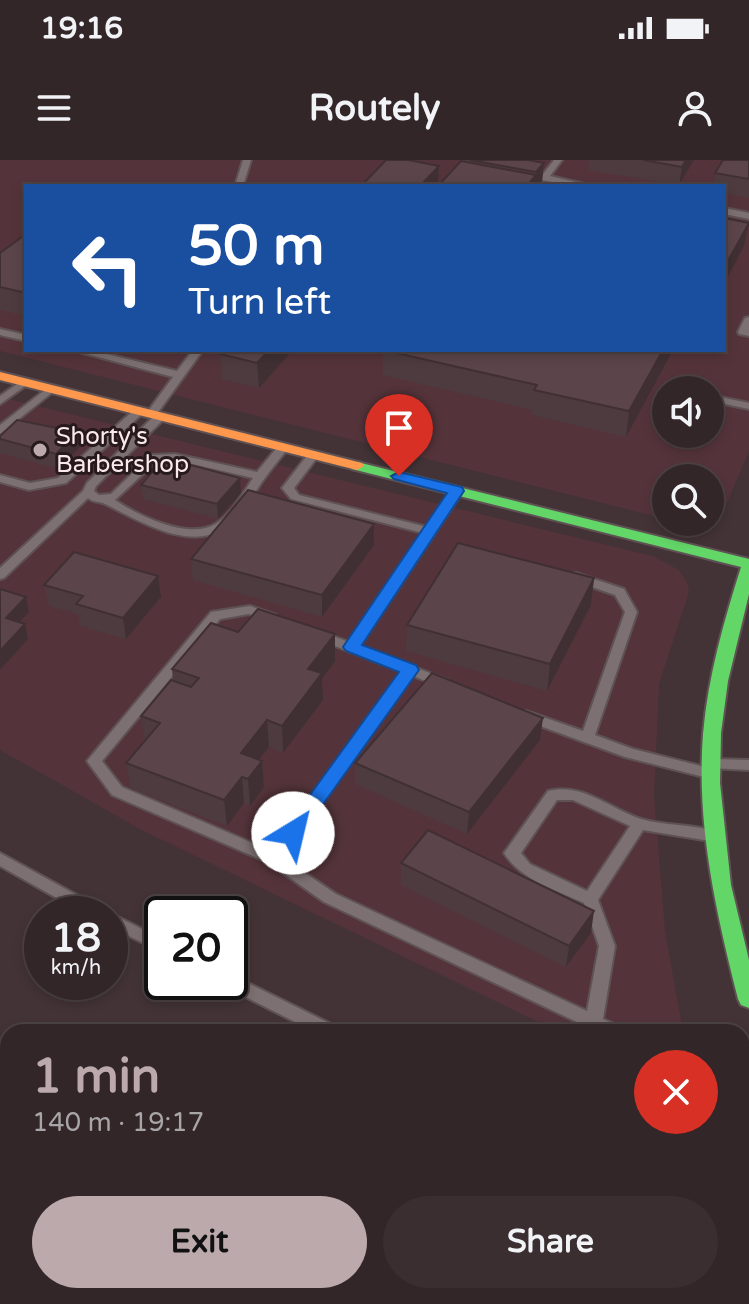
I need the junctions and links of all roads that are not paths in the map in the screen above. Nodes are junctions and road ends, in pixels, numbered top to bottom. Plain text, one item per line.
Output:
1 (247, 160) edge
2 (558, 160) edge
3 (240, 184) edge
4 (578, 184) edge
5 (726, 211) edge
6 (749, 216) edge
7 (749, 320) edge
8 (0, 332) edge
9 (749, 333) edge
10 (24, 338) edge
11 (85, 352) edge
12 (197, 352) edge
13 (180, 375) junction
14 (0, 376) edge
15 (24, 382) junction
16 (50, 389) junction
17 (0, 401) edge
18 (724, 401) edge
19 (749, 406) edge
20 (150, 414) junction
21 (0, 431) edge
22 (283, 447) junction
23 (313, 455) junction
24 (260, 476) junction
25 (0, 478) edge
26 (457, 491) junction
27 (88, 492) junction
28 (107, 500) junction
29 (430, 531) junction
30 (749, 566) edge
31 (565, 574) edge
32 (0, 575) edge
33 (279, 621) edge
34 (308, 631) edge
35 (727, 634) junction
36 (749, 640) edge
37 (352, 647) junction
38 (410, 670) junction
39 (452, 687) edge
40 (508, 709) edge
41 (587, 738) junction
42 (749, 765) edge
43 (710, 769) junction
44 (639, 824) junction
45 (713, 835) junction
46 (0, 859) edge
47 (274, 859) junction
48 (66, 896) edge
49 (590, 899) junction
50 (248, 990) edge
51 (749, 999) edge
52 (594, 1022) junction
53 (315, 1024) edge
54 (598, 1024) edge

1 - 3 lane
2 - 4 lane
5 - 6 lane
7 - 9 lane
8 - 10 lane
11 - 13 lane
12 - 13 lane
13 - 20 lane
14 - 15 street
15 - 16 street
15 - 17 lane
16 - 20 street
16 - 21 lane
18 - 19 lane
20 - 22 street
20 - 25 lane
20 - 27 lane
22 - 23 street
22 - 24 lane
23 - 26 street
23 - 29 lane
24 - 28 lane
24 - 28 lane
26 - 29 lane
26 - 30 street
27 - 28 lane
27 - 32 lane
29 - 37 lane
30 - 35 street
31 - 41 lane
33 - 47 lane
34 - 37 lane
35 - 36 lane
35 - 43 street
37 - 38 lane
38 - 39 lane
38 - 47 lane
40 - 41 lane
41 - 43 lane
42 - 43 lane
43 - 45 street
44 - 45 lane
44 - 49 lane
44 - 49 lane
45 - 51 street
46 - 48 lane
47 - 52 lane
49 - 52 lane
50 - 53 lane
52 - 54 lane

